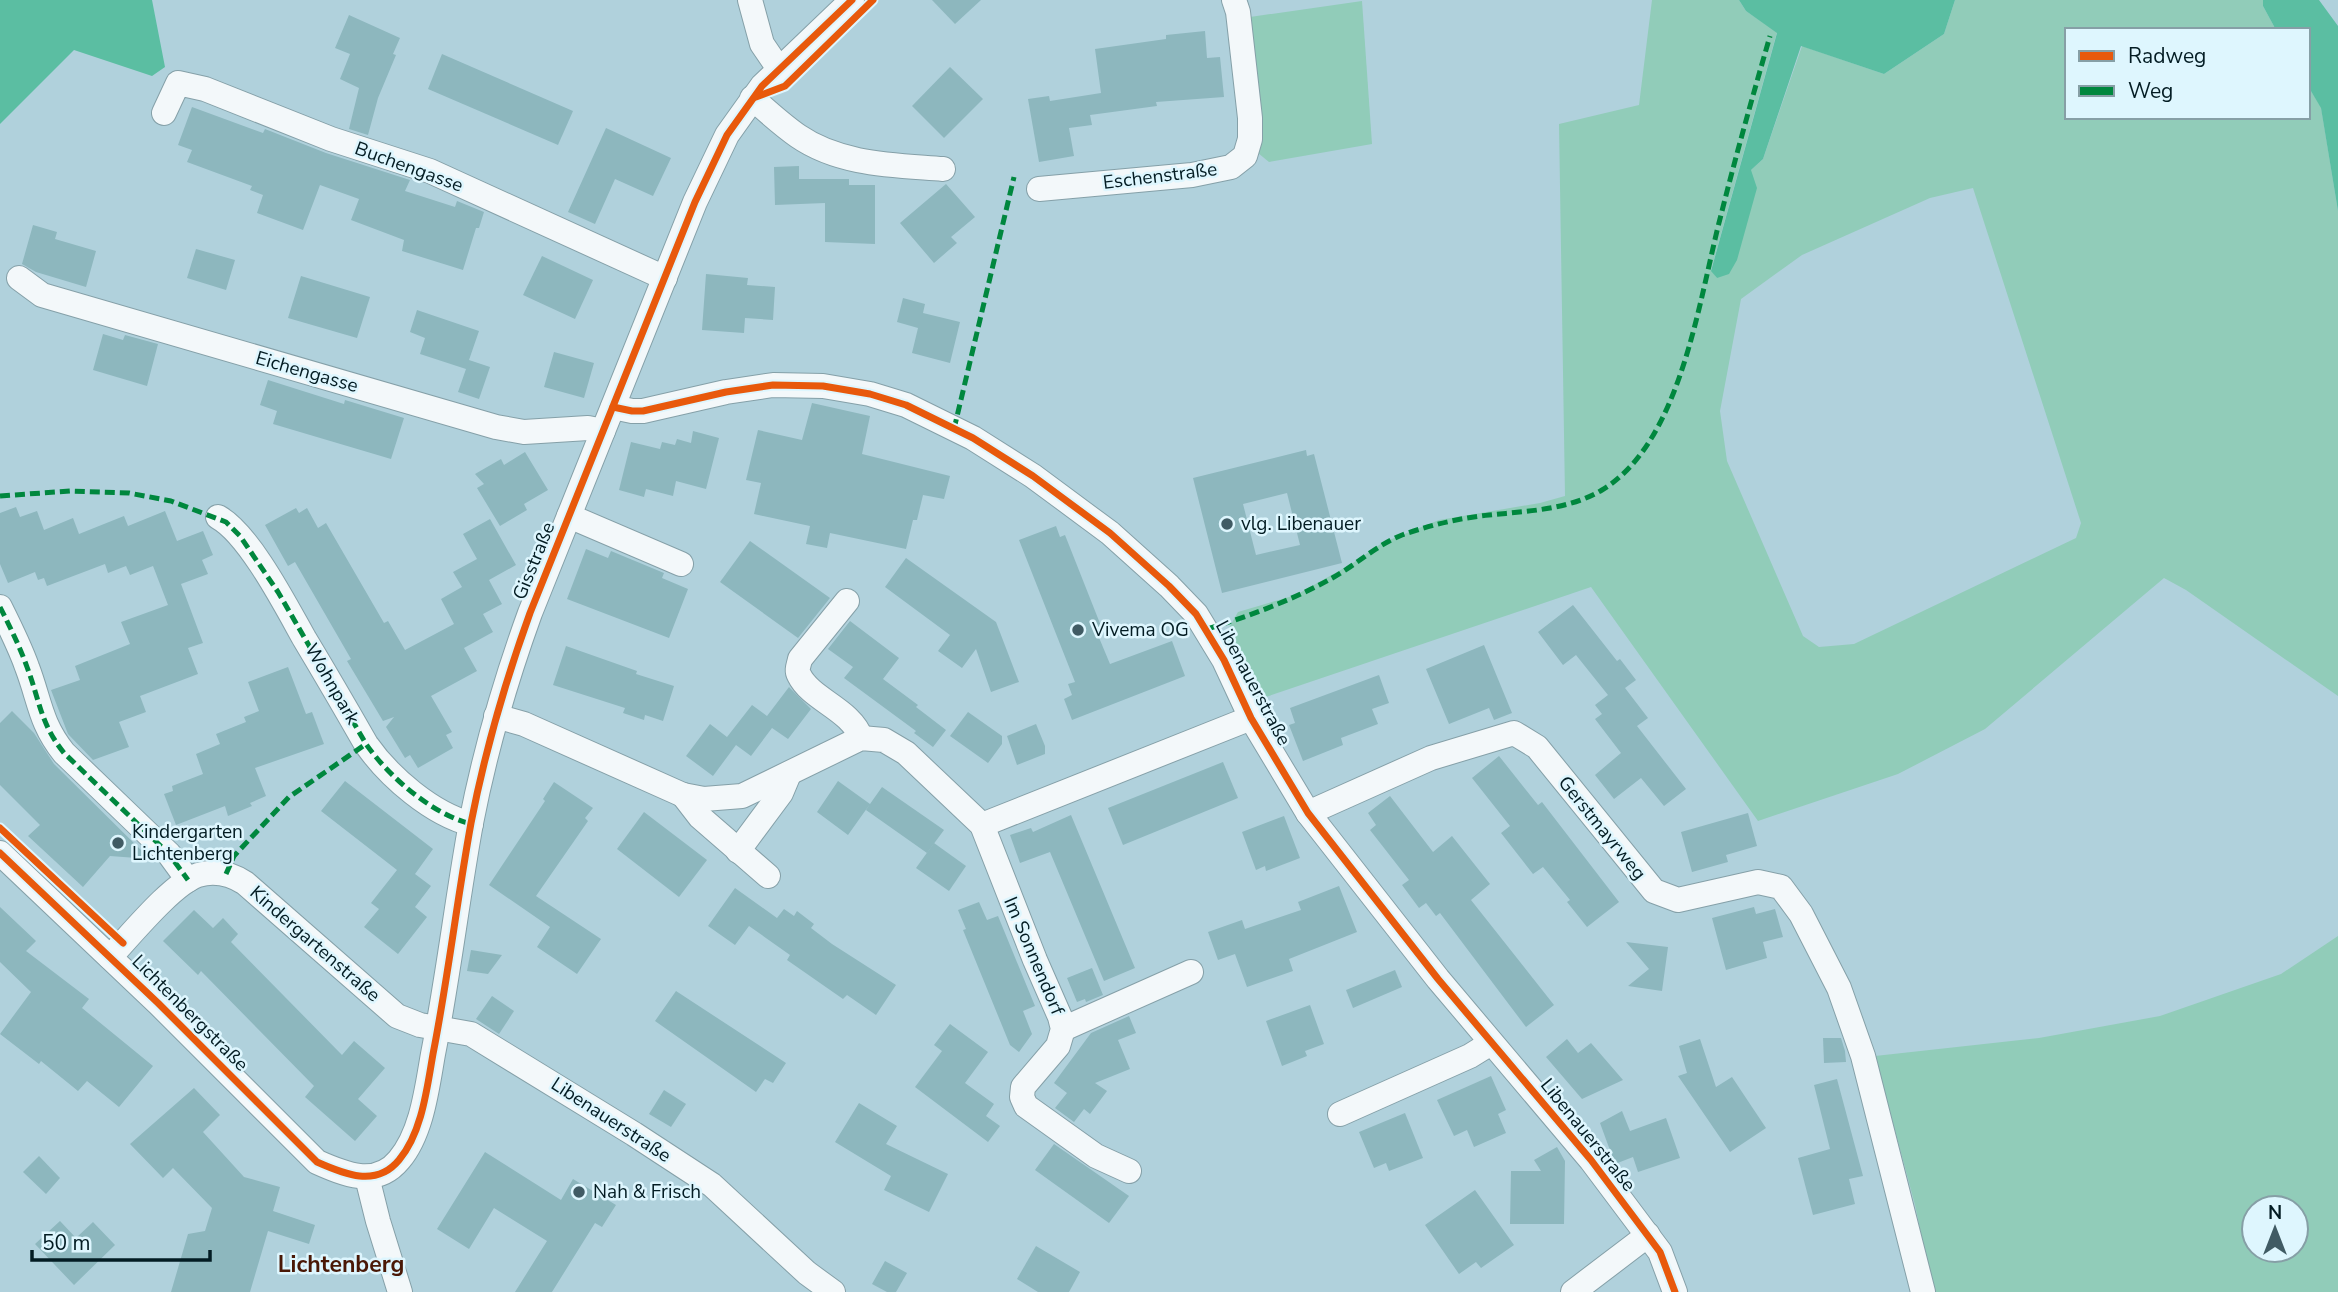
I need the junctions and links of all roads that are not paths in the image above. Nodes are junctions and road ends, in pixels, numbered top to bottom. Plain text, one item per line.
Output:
1 (750, 0) edge
2 (852, 0) edge
3 (1234, 0) edge
4 (779, 69) junction
5 (752, 98) junction
6 (164, 113) dead end
7 (943, 169) dead end
8 (1039, 189) dead end
9 (19, 278) dead end
10 (665, 278) junction
11 (613, 407) junction
12 (603, 431) junction
13 (569, 516) junction
14 (218, 517) dead end
15 (681, 564) dead end
16 (847, 601) dead end
17 (0, 607) edge
18 (496, 716) junction
19 (1251, 718) junction
20 (861, 738) junction
21 (789, 774) junction
22 (683, 795) junction
23 (1308, 813) junction
24 (471, 824) junction
25 (982, 825) junction
26 (738, 850) junction
27 (0, 853) edge
28 (768, 876) dead end
29 (188, 880) junction
30 (110, 957) junction
31 (1191, 972) dead end
32 (438, 1027) junction
33 (1063, 1030) junction
34 (1491, 1043) junction
35 (1340, 1114) dead end
36 (1129, 1171) dead end
37 (367, 1177) junction
38 (1648, 1235) junction
39 (400, 1292) edge
40 (833, 1292) edge
41 (1573, 1292) edge
42 (1675, 1292) edge
43 (1923, 1292) edge

1 - 4 street
2 - 4 street, Gisstraße
3 - 8 street, Eschenstraße
4 - 5 street, Gisstraße
5 - 7 street
5 - 10 street, Gisstraße
6 - 10 street, Buchengasse
9 - 12 street, Eichengasse
10 - 11 street, Gisstraße
11 - 12 street, Gisstraße
11 - 19 street, Libenauerstraße
12 - 13 street, Gisstraße
13 - 15 street
13 - 18 street, Gisstraße
14 - 24 street, Wohnpark
16 - 20 street
17 - 29 street
18 - 22 street
18 - 24 street, Gisstraße
19 - 23 street, Libenauerstraße
19 - 25 street, Libenauerstraße
20 - 21 street
20 - 25 street, Im Sonnendorf
21 - 22 street
21 - 26 street
22 - 26 street
23 - 34 street, Libenauerstraße
23 - 43 street, Gerstmayrweg
24 - 32 street, Gisstraße
25 - 33 street, Im Sonnendorf
26 - 28 street
27 - 30 street, Lichtenbergstraße
29 - 30 street
29 - 32 street, Kindergartenstraße
30 - 37 street, Lichtenbergstraße
31 - 33 street
32 - 37 street, Gisstraße
32 - 40 street, Libenauerstraße
33 - 36 street, Im Sonnendorf
34 - 35 street
34 - 38 street, Libenauerstraße
37 - 39 street
38 - 41 street
38 - 42 street, Libenauerstraße

